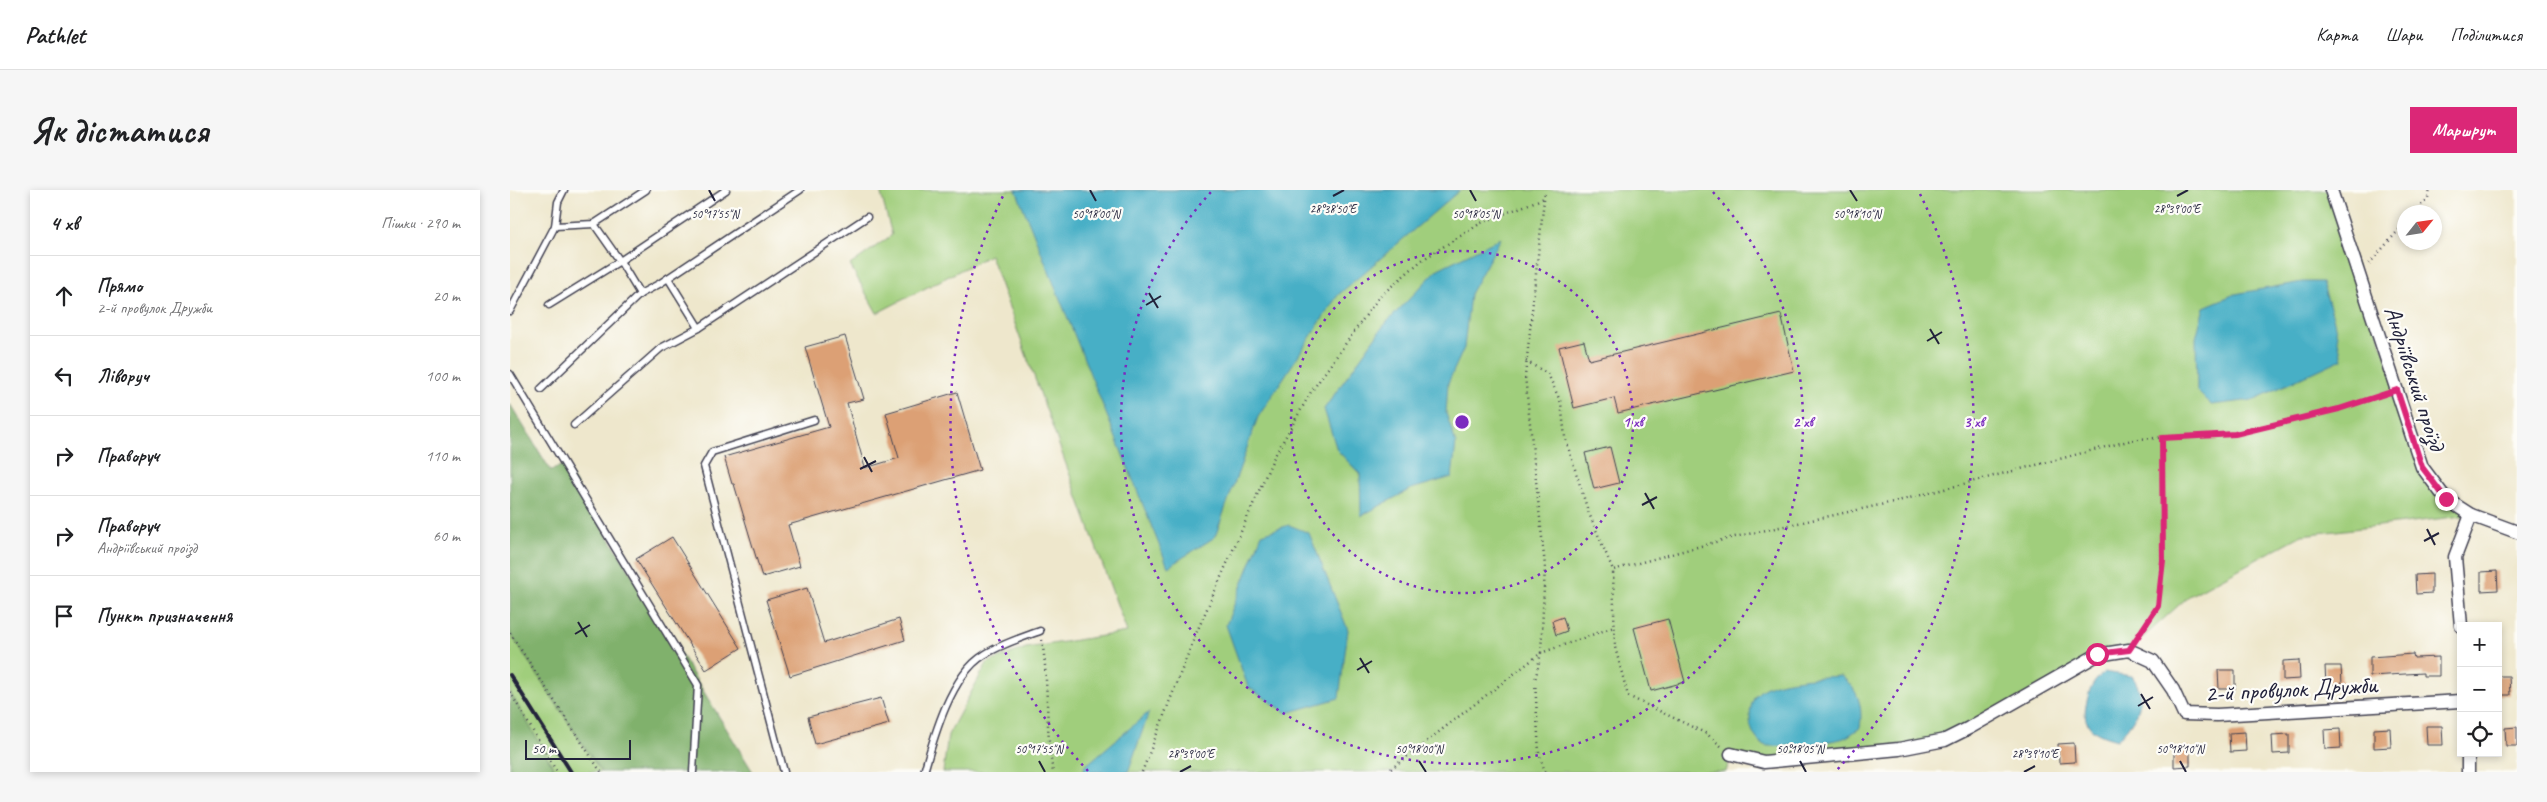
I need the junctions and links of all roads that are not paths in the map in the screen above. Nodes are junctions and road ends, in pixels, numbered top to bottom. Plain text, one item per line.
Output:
1 (564, 190) edge
2 (646, 190) edge
3 (726, 190) edge
4 (800, 190) edge
5 (2331, 190) edge
6 (867, 217) dead end
7 (594, 224) junction
8 (555, 226) junction
9 (620, 261) junction
10 (668, 278) junction
11 (640, 294) junction
12 (549, 305) dead end
13 (510, 311) edge
14 (699, 328) junction
15 (510, 374) edge
16 (541, 389) dead end
17 (814, 420) dead end
18 (574, 425) dead end
19 (2471, 515) junction
20 (2517, 532) edge
21 (2461, 622) edge
22 (1040, 631) road end
23 (2457, 701) edge
24 (1731, 754) road end
25 (2468, 757) edge
26 (693, 772) edge
27 (784, 772) edge
28 (924, 772) edge
29 (2468, 772) edge

1 - 8 lane
2 - 7 lane
3 - 9 lane
4 - 10 lane
5 - 19 street, Андріївський проїзд
6 - 14 lane
7 - 8 lane
7 - 9 lane
8 - 13 lane
9 - 11 lane
9 - 12 lane
10 - 11 lane
10 - 14 lane
11 - 16 lane
14 - 18 lane
15 - 26 lane
17 - 27 lane
19 - 20 street, Андріївський проїзд
19 - 21 street
22 - 28 lane
23 - 24 street, 2-й провулок Дружби
25 - 29 street

